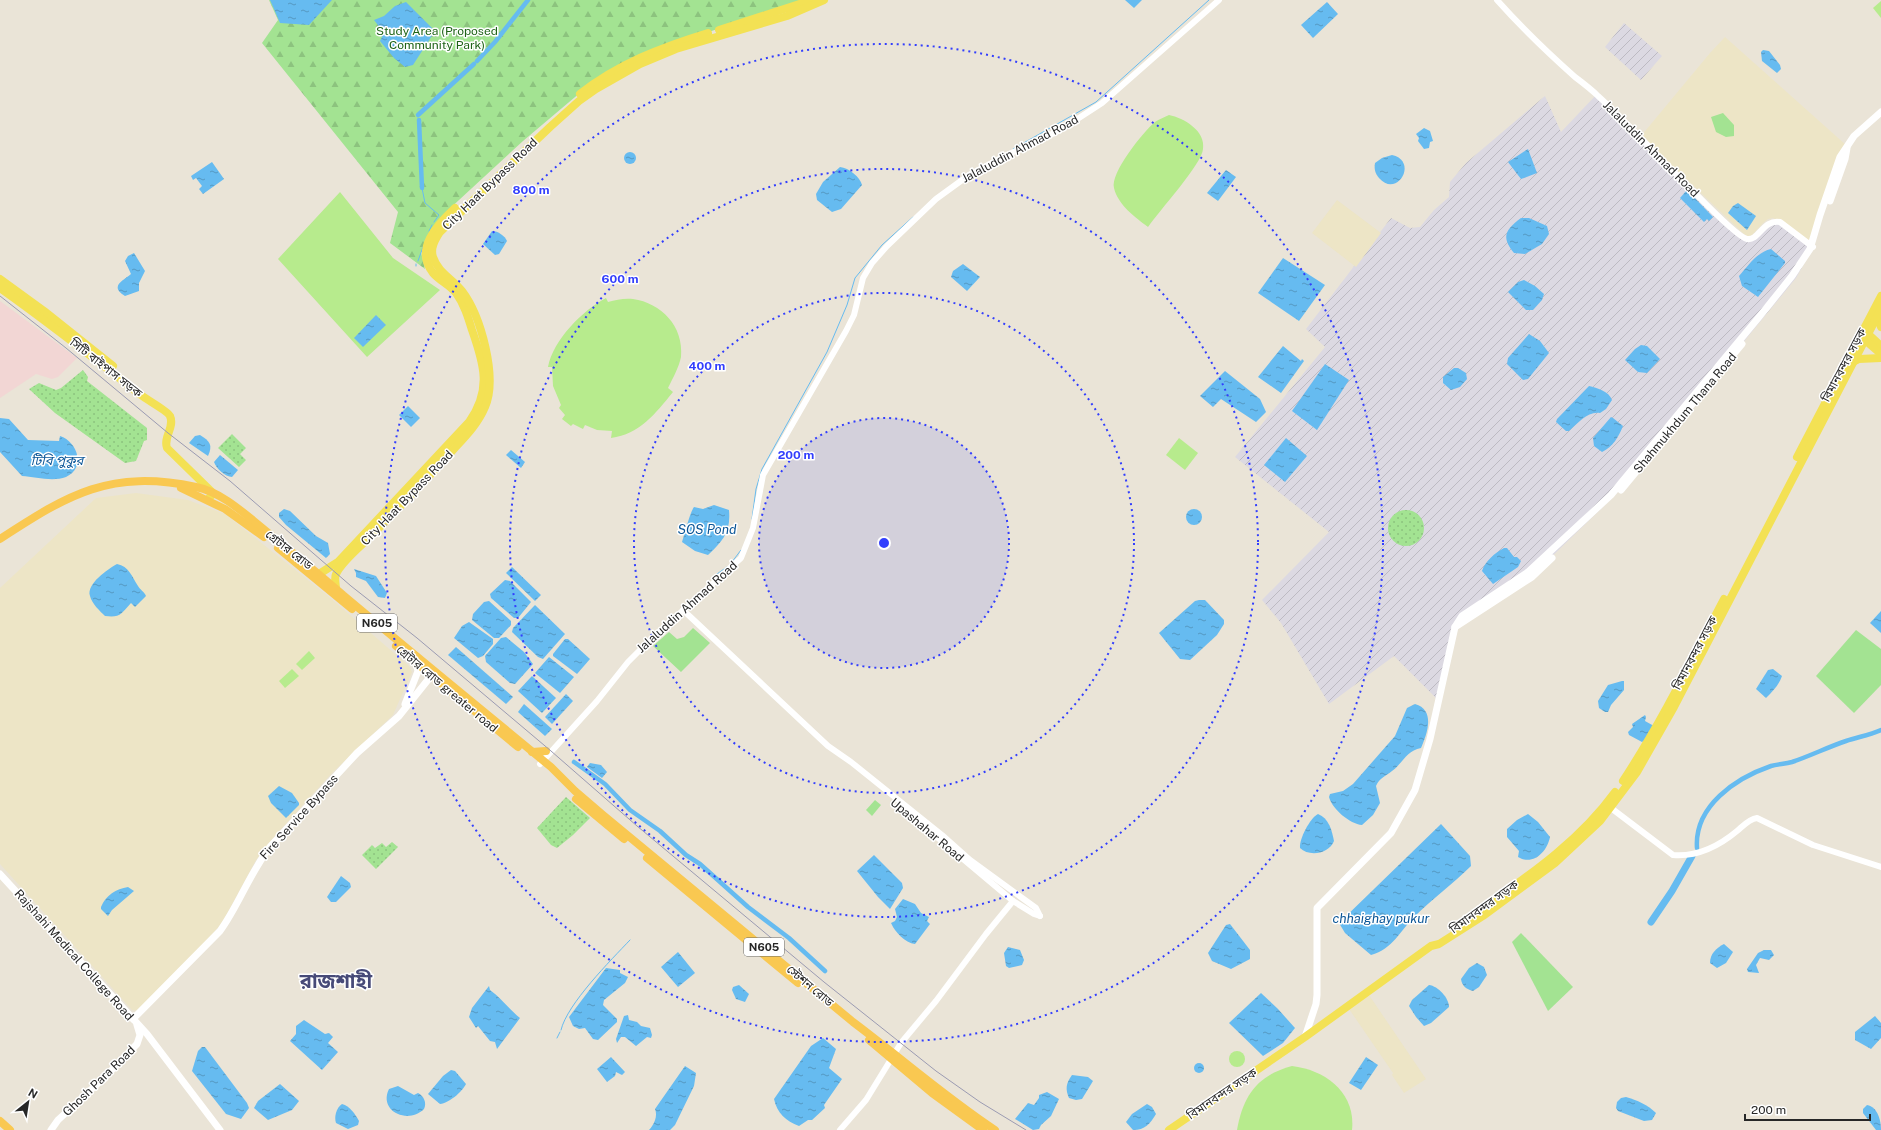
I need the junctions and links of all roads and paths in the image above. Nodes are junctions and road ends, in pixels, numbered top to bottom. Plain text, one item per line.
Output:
1 (812, 0) edge
2 (824, 0) edge
3 (1219, 0) edge
4 (1497, 0) edge
5 (1881, 112) edge
6 (1813, 246) junction
7 (0, 279) edge
8 (0, 288) edge
9 (1881, 296) edge
10 (1879, 313) edge
11 (1881, 327) edge
12 (1866, 337) junction
13 (1881, 346) edge
14 (1881, 354) edge
15 (1881, 358) edge
16 (1853, 362) junction
17 (169, 414) junction
18 (181, 462) junction
19 (197, 491) junction
20 (210, 496) junction
21 (18, 529) junction
22 (0, 539) edge
23 (0, 543) edge
24 (352, 551) junction
25 (319, 574) junction
26 (336, 589) junction
27 (1725, 602) junction
28 (683, 610) junction
29 (416, 663) junction
30 (431, 676) junction
31 (400, 715) junction
32 (547, 752) junction
33 (842, 758) junction
34 (539, 760) junction
35 (1611, 808) junction
36 (1881, 867) edge
37 (0, 871) edge
38 (0, 874) edge
39 (1014, 901) junction
40 (1431, 946) junction
41 (135, 1021) junction
42 (1305, 1037) junction
43 (138, 1041) junction
44 (154, 1043) junction
45 (893, 1057) junction
46 (60, 1120) junction
47 (0, 1122) edge
48 (0, 1127) edge
49 (4, 1130) edge
50 (10, 1130) edge
51 (45, 1130) edge
52 (51, 1130) edge
53 (220, 1130) edge
54 (840, 1130) edge
55 (983, 1130) edge
56 (994, 1130) edge
57 (1169, 1130) edge

1 - 24 main road, City Haat Bypass Road
2 - 24 main road, City Haat Bypass Road
3 - 28 street, Jalaluddin Ahmad Road
4 - 6 street, Jalaluddin Ahmad Road
5 - 6 main road, Shahmukhdum Thana Road
6 - 42 main road, Shahmukhdum Thana Road
7 - 17 main road
8 - 17 main road, সিটি বাইপাস সড়ক
9 - 27 main road, বিমানবন্দর সড়ক
10 - 11 main road
10 - 12 main road, বিমানবন্দর সড়ক
12 - 13 main road
12 - 14 main road
12 - 16 main road, বিমানবন্দর সড়ক
15 - 16 main road
16 - 27 main road, বিমানবন্দর সড়ক
17 - 18 main road
18 - 19 main road
18 - 20 main road
19 - 20 highway, গ্রেটার রোড / N605
19 - 21 highway, গ্রেটার রোড / N605
20 - 25 highway, গ্রেটার রোড / N605
20 - 29 highway, গ্রেটার রোড greater road / N605
21 - 22 highway, গ্রেটার রোড / N605
21 - 23 highway, গ্রেটার রোড / N605
24 - 25 main road
24 - 26 main road
25 - 26 highway, গ্রেটার রোড / N605
26 - 34 highway, গ্রেটার রোড / N605
27 - 35 main road, বিমানবন্দর সড়ক
27 - 40 main road, বিমানবন্দর সড়ক
28 - 32 street, Jalaluddin Ahmad Road
28 - 33 street
29 - 30 highway, গ্রেটার রোড greater road / N605
29 - 31 main road, Fire Service Bypass
30 - 31 main road, Fire Service Bypass
30 - 34 highway, গ্রেটার রোড greater road / N605
31 - 41 main road, Fire Service Bypass
32 - 34 highway
32 - 34 highway
33 - 39 street, Upashahar Road
33 - 39 street, Upashahar Road
34 - 45 highway, স্টেশন রোড / N605
35 - 36 street
35 - 40 main road, বিমানবন্দর সড়ক
37 - 41 main road, Rajshahi Medical College Road
38 - 41 main road, Rajshahi Medical College Road
39 - 45 street
40 - 42 main road, বিমানবন্দর সড়ক
41 - 43 main road
41 - 44 main road
42 - 57 main road, বিমানবন্দর সড়ক
43 - 44 main road
43 - 46 main road, Ghosh Para Road
44 - 53 main road
45 - 54 street
45 - 55 highway, স্টেশন রোড / N605
45 - 56 highway, স্টেশন রোড / N605
46 - 51 main road, Ghosh Para Road
46 - 52 main road, Ghosh Para Road
47 - 50 highway
48 - 49 highway

